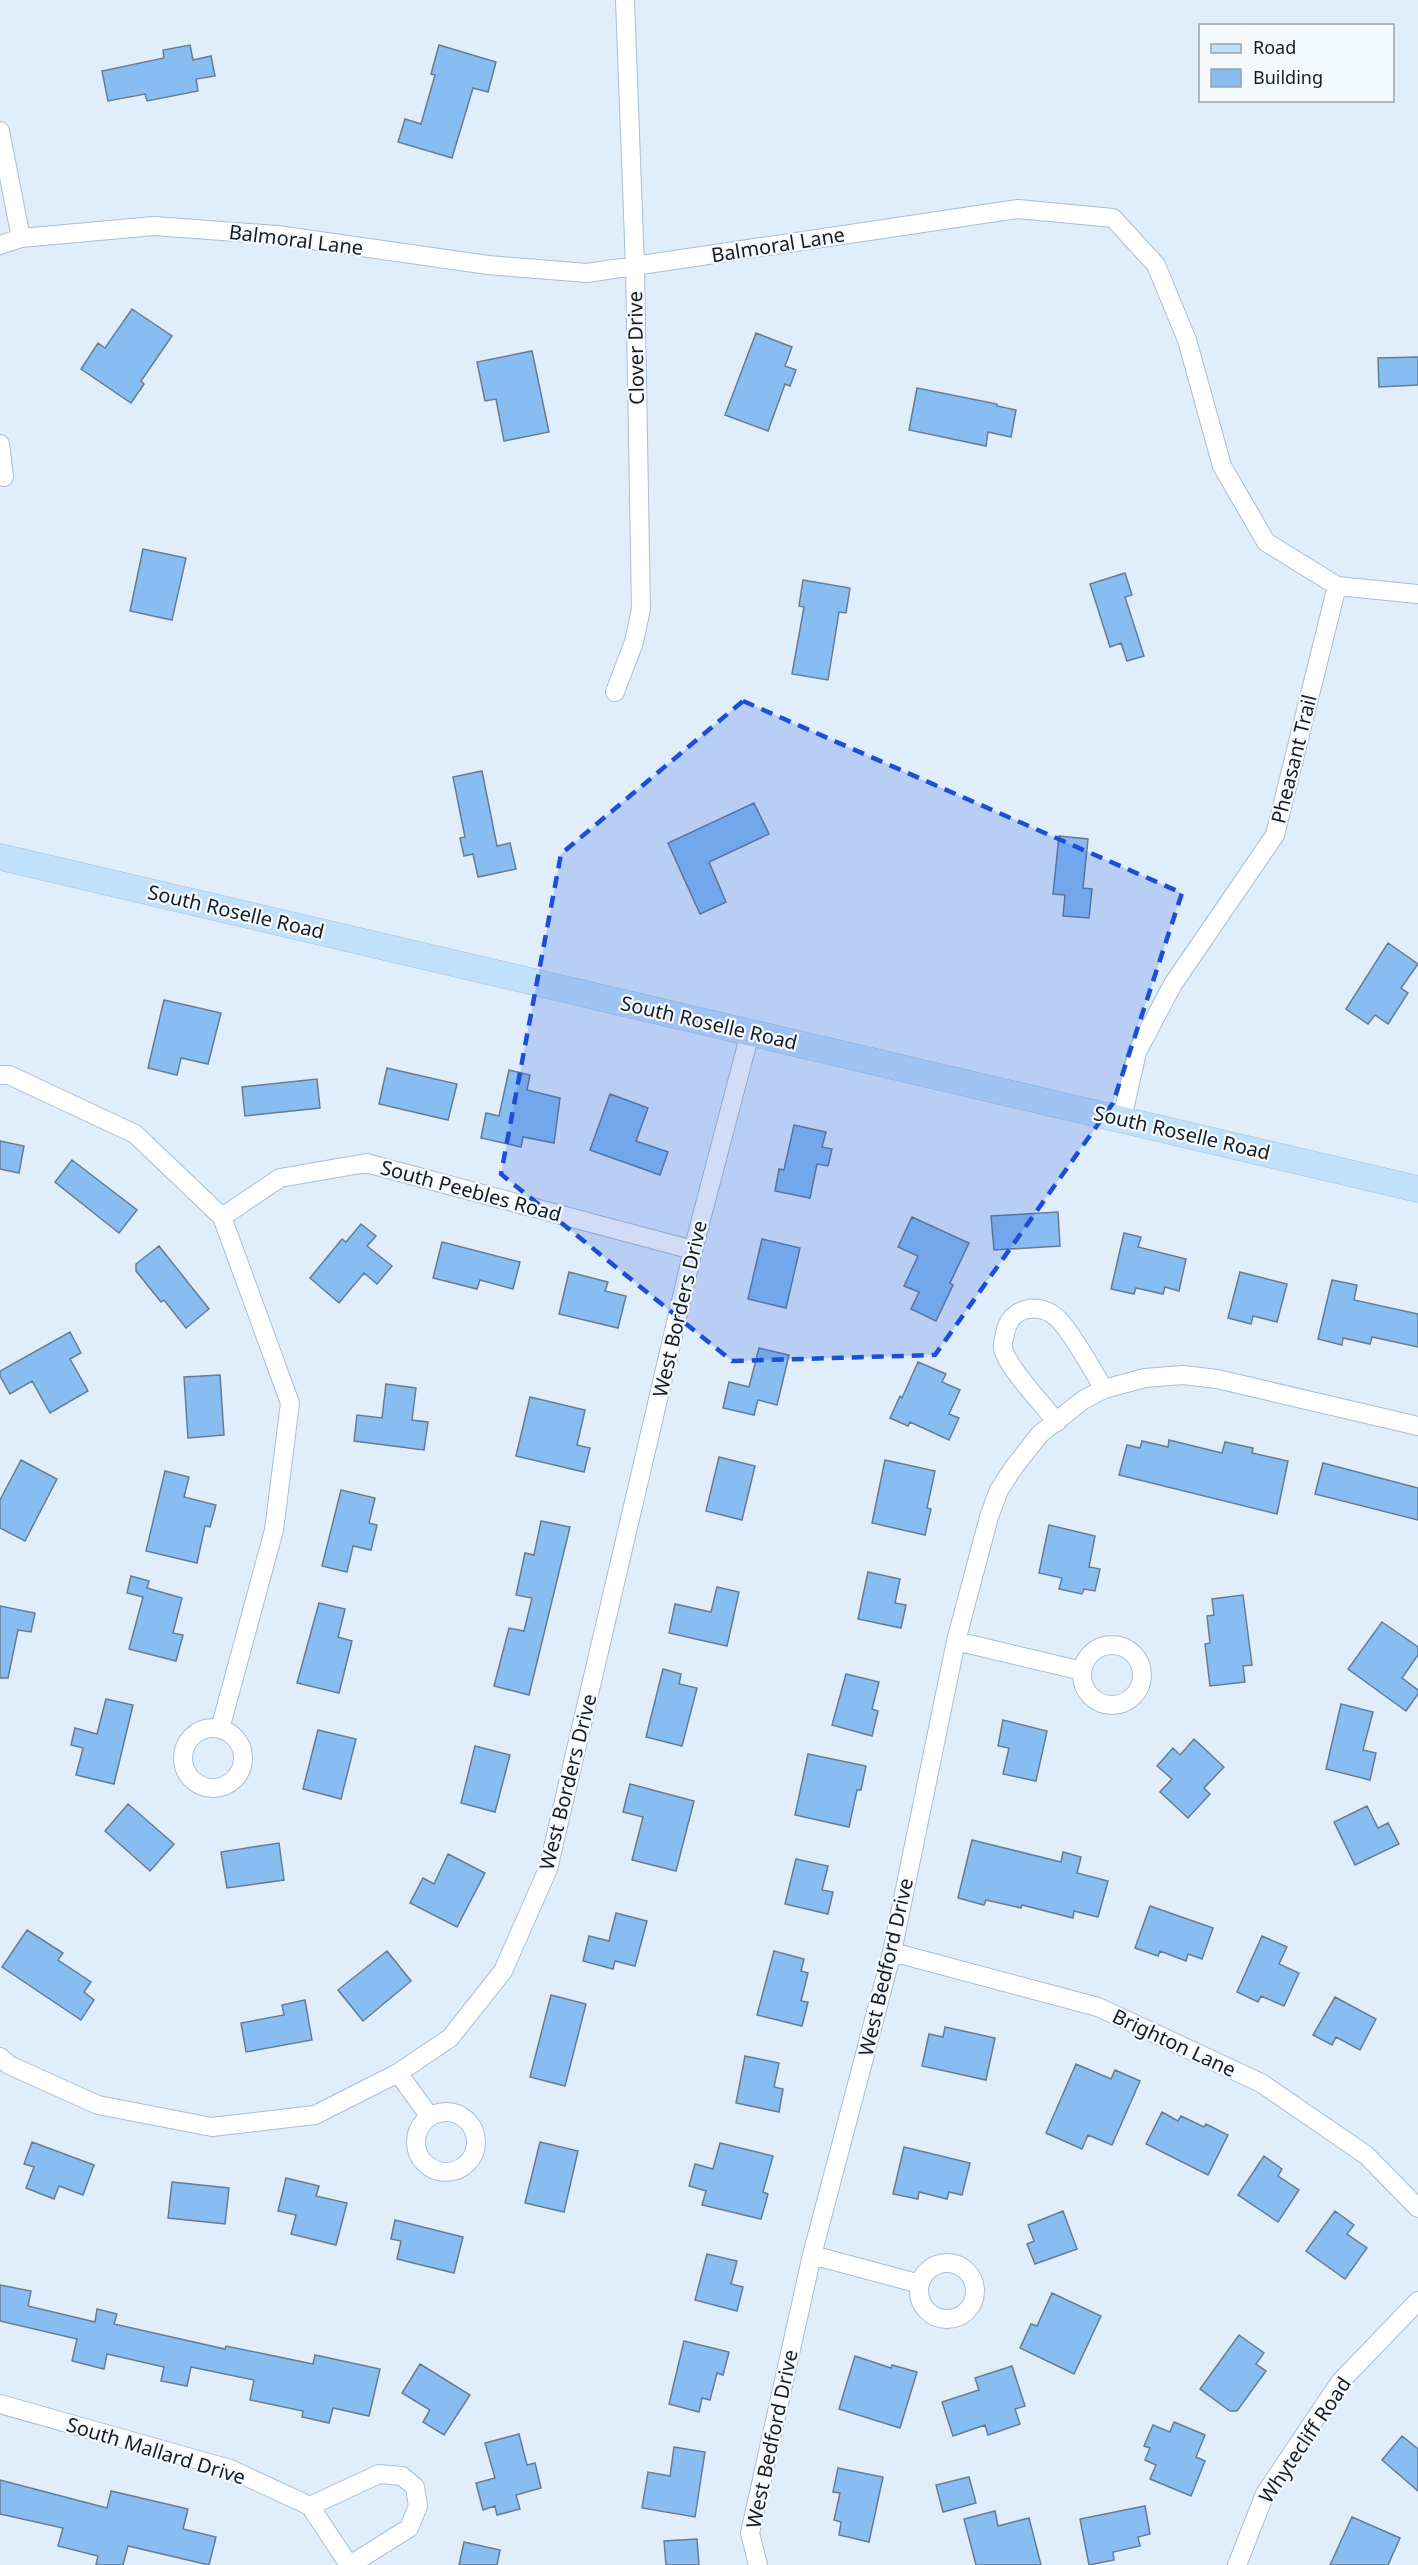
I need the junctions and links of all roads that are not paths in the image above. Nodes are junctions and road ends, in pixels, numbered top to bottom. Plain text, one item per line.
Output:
1 (625, 0) edge
2 (0, 131) edge
3 (21, 238) junction
4 (0, 245) edge
5 (635, 267) junction
6 (0, 444) edge
7 (4, 477) dead end
8 (1337, 586) junction
9 (1418, 594) edge
10 (615, 692) dead end
11 (0, 857) edge
12 (750, 1033) junction
13 (0, 1075) edge
14 (1122, 1119) junction
15 (1418, 1189) edge
16 (222, 1217) junction
17 (693, 1250) junction
18 (1104, 1389) junction
19 (1057, 1422) junction
20 (1418, 1426) edge
21 (956, 1641) junction
22 (1082, 1671) dead end
23 (220, 1729) dead end
24 (892, 1952) junction
25 (3, 2067) edge
26 (398, 2073) junction
27 (430, 2117) dead end
28 (1418, 2208) edge
29 (812, 2255) junction
30 (920, 2284) dead end
31 (1418, 2301) edge
32 (0, 2404) edge
33 (310, 2506) junction
34 (349, 2565) edge
35 (758, 2565) edge
36 (1237, 2565) edge

1 - 5 street, Clover Drive
2 - 3 street
3 - 4 street, Balmoral Lane
3 - 5 street, Balmoral Lane
5 - 8 street, Balmoral Lane
5 - 10 street, Clover Drive
6 - 7 street
8 - 9 street
8 - 14 street, Pheasant Trail
11 - 12 main road, South Roselle Road
12 - 14 main road, South Roselle Road
12 - 17 street, West Borders Drive
13 - 16 street
14 - 15 main road, South Roselle Road
16 - 17 street, South Peebles Road
16 - 23 street
17 - 26 street, West Borders Drive
18 - 19 street, West Bedford Drive
18 - 19 street
18 - 20 street, West Bedford Drive
19 - 21 street, West Bedford Drive
21 - 22 street
21 - 24 street, West Bedford Drive
24 - 28 street, Brighton Lane
24 - 29 street, West Bedford Drive
25 - 26 street, West Borders Drive
26 - 27 street
29 - 30 street
29 - 35 street, West Bedford Drive
31 - 36 street, Whytecliff Road
32 - 33 street, South Mallard Drive
33 - 34 street
33 - 34 street

